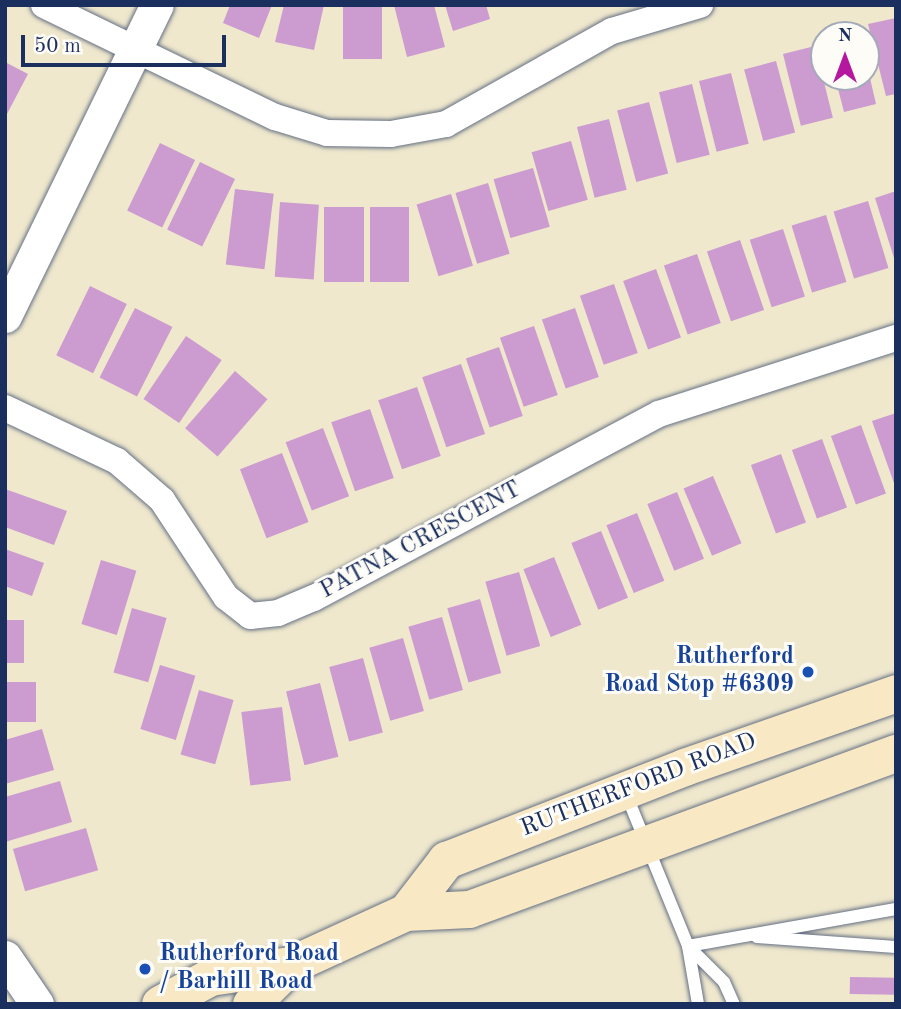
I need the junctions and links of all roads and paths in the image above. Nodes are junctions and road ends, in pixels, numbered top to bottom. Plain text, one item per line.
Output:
1 (44, 5) edge
2 (157, 5) edge
3 (700, 5) edge
4 (135, 52) junction
5 (5, 316) edge
6 (896, 338) edge
7 (5, 408) edge
8 (896, 693) edge
9 (896, 753) edge
10 (624, 791) junction
11 (646, 842) junction
12 (896, 909) edge
13 (406, 912) junction
14 (736, 935) junction
15 (688, 946) junction
16 (896, 947) edge
17 (5, 957) edge
18 (290, 965) junction
19 (37, 1004) edge
20 (160, 1004) edge
21 (251, 1004) edge
22 (698, 1004) edge
23 (734, 1004) edge

1 - 4 street
2 - 4 street
3 - 4 street
4 - 5 street
6 - 7 street, PATNA CRESCENT
8 - 10 main road, RUTHERFORD ROAD
9 - 11 main road, RUTHERFORD ROAD
10 - 11 lane
10 - 13 main road, RUTHERFORD ROAD
11 - 13 main road, RUTHERFORD ROAD
11 - 15 lane
12 - 14 lane
13 - 18 main road, RUTHERFORD ROAD
14 - 15 lane
14 - 16 lane
15 - 22 lane
15 - 23 lane
17 - 19 street
18 - 20 main road, RUTHERFORD ROAD
18 - 21 main road, RUTHERFORD ROAD

